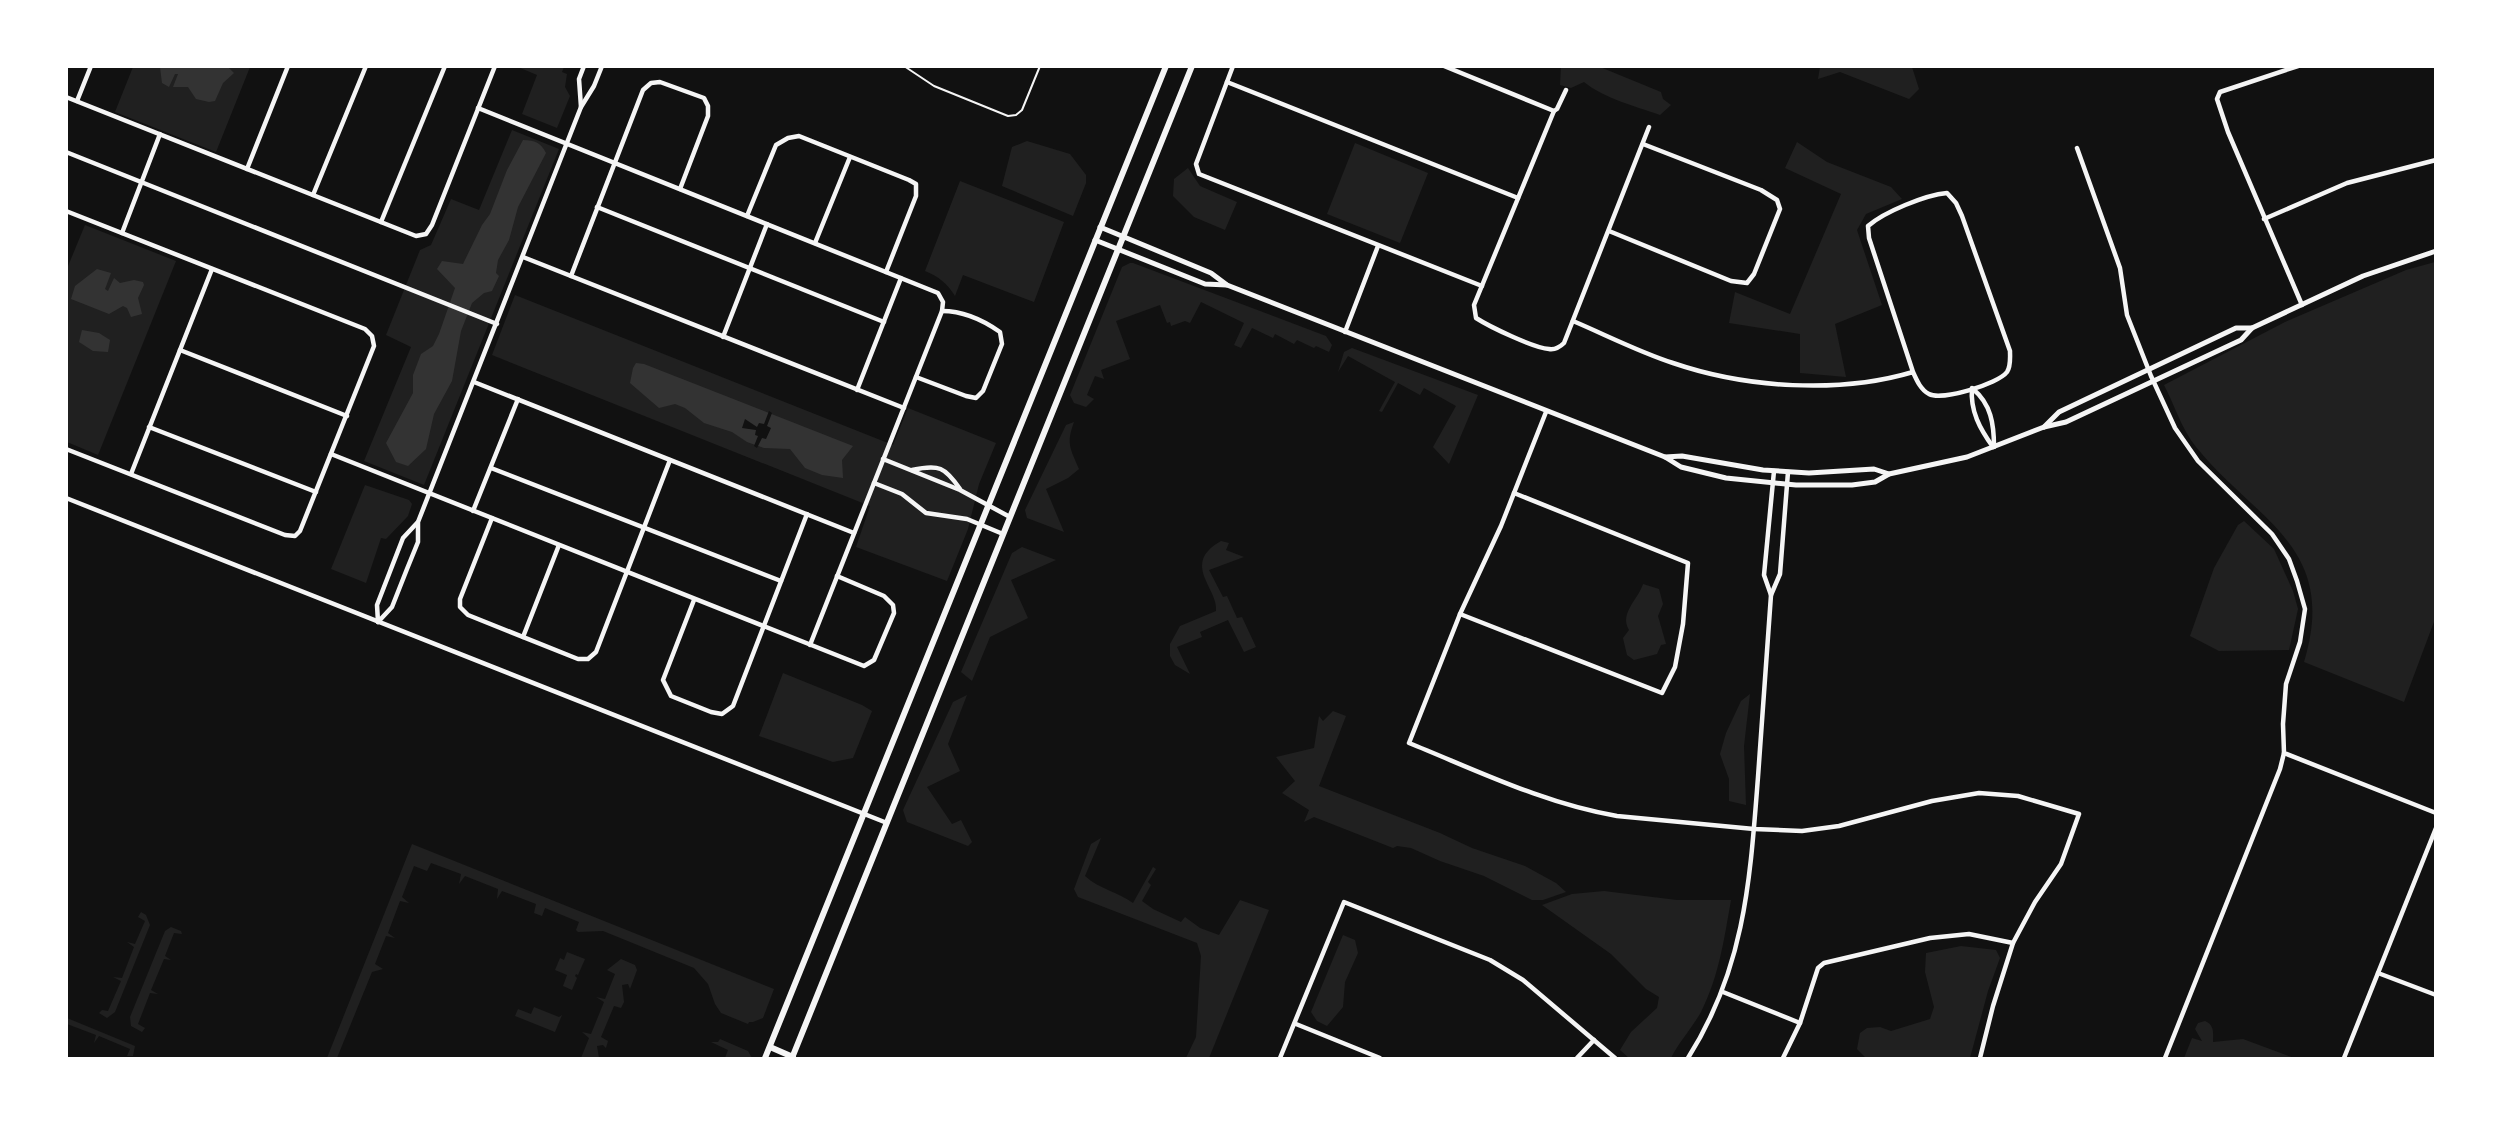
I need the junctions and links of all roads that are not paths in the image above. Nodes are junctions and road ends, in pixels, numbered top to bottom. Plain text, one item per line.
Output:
1 (91, 66) edge
2 (288, 66) edge
3 (366, 66) edge
4 (444, 66) edge
5 (495, 66) edge
6 (584, 66) edge
7 (602, 66) edge
8 (904, 66) edge
9 (1040, 66) edge
10 (1166, 66) edge
11 (1189, 66) edge
12 (1233, 66) edge
13 (1444, 66) edge
14 (2298, 66) edge
15 (1227, 82) junction
16 (1566, 90) dead end
17 (66, 97) edge
18 (77, 101) junction
19 (581, 107) junction
20 (478, 108) junction
21 (1554, 111) junction
22 (1649, 127) dead end
23 (160, 134) junction
24 (567, 143) junction
25 (1643, 144) junction
26 (2077, 148) dead end
27 (66, 152) edge
28 (850, 157) junction
29 (2435, 160) edge
30 (615, 163) junction
31 (247, 169) junction
32 (142, 182) junction
33 (680, 188) junction
34 (313, 195) junction
35 (1518, 198) junction
36 (597, 207) junction
37 (66, 211) edge
38 (747, 216) junction
39 (2264, 219) junction
40 (381, 222) junction
41 (767, 224) junction
42 (1100, 227) junction
43 (1609, 231) junction
44 (122, 233) junction
45 (1123, 236) junction
46 (1095, 240) junction
47 (815, 243) junction
48 (1378, 246) junction
49 (1118, 250) junction
50 (2435, 251) edge
51 (523, 257) junction
52 (750, 268) junction
53 (212, 269) junction
54 (886, 272) junction
55 (571, 276) junction
56 (901, 278) junction
57 (1227, 285) junction
58 (1482, 286) junction
59 (2302, 304) junction
60 (942, 311) junction
61 (1573, 321) junction
62 (884, 322) junction
63 (497, 324) junction
64 (2252, 328) junction
65 (1345, 332) junction
66 (723, 337) junction
67 (180, 350) junction
68 (2148, 369) junction
69 (1913, 372) junction
70 (916, 377) junction
71 (2152, 379) junction
72 (474, 382) junction
73 (1972, 388) junction
74 (857, 390) junction
75 (518, 399) junction
76 (904, 408) junction
77 (1546, 412) junction
78 (347, 416) junction
79 (149, 427) junction
80 (2044, 427) junction
81 (1994, 447) junction
82 (66, 449) edge
83 (331, 454) junction
84 (1665, 457) junction
85 (883, 459) junction
86 (670, 460) junction
87 (491, 468) junction
88 (911, 470) junction
89 (1774, 471) junction
90 (1784, 472) junction
91 (131, 474) junction
92 (1889, 474) junction
93 (874, 483) junction
94 (1776, 484) junction
95 (1787, 485) junction
96 (960, 490) junction
97 (316, 492) junction
98 (429, 493) junction
99 (1514, 493) junction
100 (66, 498) edge
101 (988, 505) junction
102 (473, 511) junction
103 (807, 514) junction
104 (1010, 517) junction
105 (492, 518) junction
106 (418, 522) junction
107 (980, 525) junction
108 (644, 528) junction
109 (854, 533) junction
110 (1003, 534) junction
111 (559, 545) junction
112 (627, 573) junction
113 (836, 576) junction
114 (780, 581) junction
115 (1772, 595) junction
116 (694, 600) junction
117 (1460, 614) junction
118 (378, 622) junction
119 (763, 627) junction
120 (523, 637) junction
121 (810, 645) junction
122 (2284, 753) junction
123 (2435, 813) edge
124 (864, 814) junction
125 (887, 823) junction
126 (2435, 828) edge
127 (1754, 829) junction
128 (2013, 943) junction
129 (2378, 972) junction
130 (1723, 992) junction
131 (2435, 995) edge
132 (1800, 1023) junction
133 (1296, 1024) junction
134 (1594, 1040) junction
135 (770, 1047) junction
136 (792, 1058) edge
137 (765, 1059) edge
138 (1280, 1059) edge
139 (1380, 1059) edge
140 (1577, 1059) edge
141 (1615, 1059) edge
142 (1688, 1059) edge
143 (1783, 1059) edge
144 (1980, 1059) edge
145 (2165, 1059) edge
146 (2344, 1059) edge

1 - 18 street
2 - 31 street
3 - 34 street
4 - 40 street
5 - 20 street
6 - 19 street
7 - 19 street
8 - 9 lane
10 - 42 main road
11 - 45 main road
12 - 15 street
13 - 21 street
14 - 39 street
15 - 35 street
15 - 48 street
16 - 21 street
17 - 18 street
18 - 23 street
19 - 24 street
20 - 24 street
20 - 40 street
21 - 35 street
22 - 25 street
23 - 31 street
23 - 32 street
24 - 30 street
24 - 51 street
25 - 43 street
25 - 43 street
26 - 68 street
27 - 32 street
28 - 38 street
28 - 47 street
28 - 54 street
29 - 39 street
30 - 33 street
30 - 33 street
30 - 36 street
31 - 34 street
32 - 44 street
32 - 63 street
33 - 38 street
34 - 40 street
35 - 58 street
36 - 52 street
36 - 55 street
37 - 44 street
38 - 41 street
39 - 59 street
41 - 47 street
41 - 52 street
42 - 45 street
42 - 46 main road
43 - 61 street
44 - 53 street
45 - 49 main road
45 - 57 street
46 - 49 street
46 - 101 main road
47 - 54 street
48 - 58 street
48 - 65 street
49 - 57 street
49 - 104 main road
50 - 59 street
51 - 55 street
51 - 63 street
52 - 62 street
52 - 66 street
53 - 67 street
53 - 78 street
54 - 56 street
55 - 66 street
56 - 60 street
56 - 62 street
57 - 65 street
58 - 61 street
59 - 64 street
60 - 70 street
60 - 70 street
61 - 69 street
62 - 74 street
63 - 72 street
64 - 68 street
64 - 71 street
65 - 77 street
66 - 74 street
67 - 78 street
67 - 79 street
68 - 71 street
68 - 80 street
69 - 73 street
69 - 73 street
70 - 76 street
71 - 80 street
71 - 122 street
72 - 75 street
72 - 98 street
73 - 81 street
73 - 81 street
74 - 76 street
75 - 86 street
75 - 87 street
76 - 85 street
77 - 84 street
77 - 99 street
78 - 83 street
79 - 91 street
79 - 97 street
80 - 81 street
81 - 92 street
82 - 91 street
83 - 97 street
83 - 98 street
84 - 89 street
84 - 94 street
85 - 88 street
85 - 93 street
86 - 103 street
86 - 108 street
87 - 102 street
87 - 108 street
88 - 96 street
88 - 96 street
89 - 90 street
89 - 94 street
90 - 92 street
90 - 95 street
91 - 97 street
92 - 95 street
93 - 107 street
93 - 109 street
94 - 95 street
94 - 115 street
95 - 115 street
96 - 101 street
98 - 102 street
98 - 106 street
99 - 117 street
99 - 117 street
100 - 118 street
101 - 104 street
101 - 107 main road
102 - 105 street
103 - 109 street
103 - 114 street
104 - 110 main road
105 - 111 street
105 - 120 street
106 - 118 street
106 - 118 street
107 - 110 street
107 - 124 main road
108 - 112 street
108 - 114 street
109 - 113 street
110 - 125 main road
111 - 112 street
111 - 120 street
112 - 116 street
112 - 120 street
113 - 121 street
113 - 121 street
114 - 119 street
115 - 127 street
116 - 119 street
116 - 119 street
117 - 127 street
118 - 124 street
119 - 121 street
122 - 123 street
122 - 145 street
124 - 125 street
124 - 135 main road
125 - 136 main road
126 - 129 street
127 - 128 street
127 - 130 street
128 - 132 street
128 - 144 street
129 - 131 street
129 - 146 street
130 - 132 street
130 - 142 street
132 - 143 street
133 - 134 street
133 - 138 street
133 - 139 street
134 - 140 street
134 - 141 street
135 - 136 main road
135 - 137 main road

